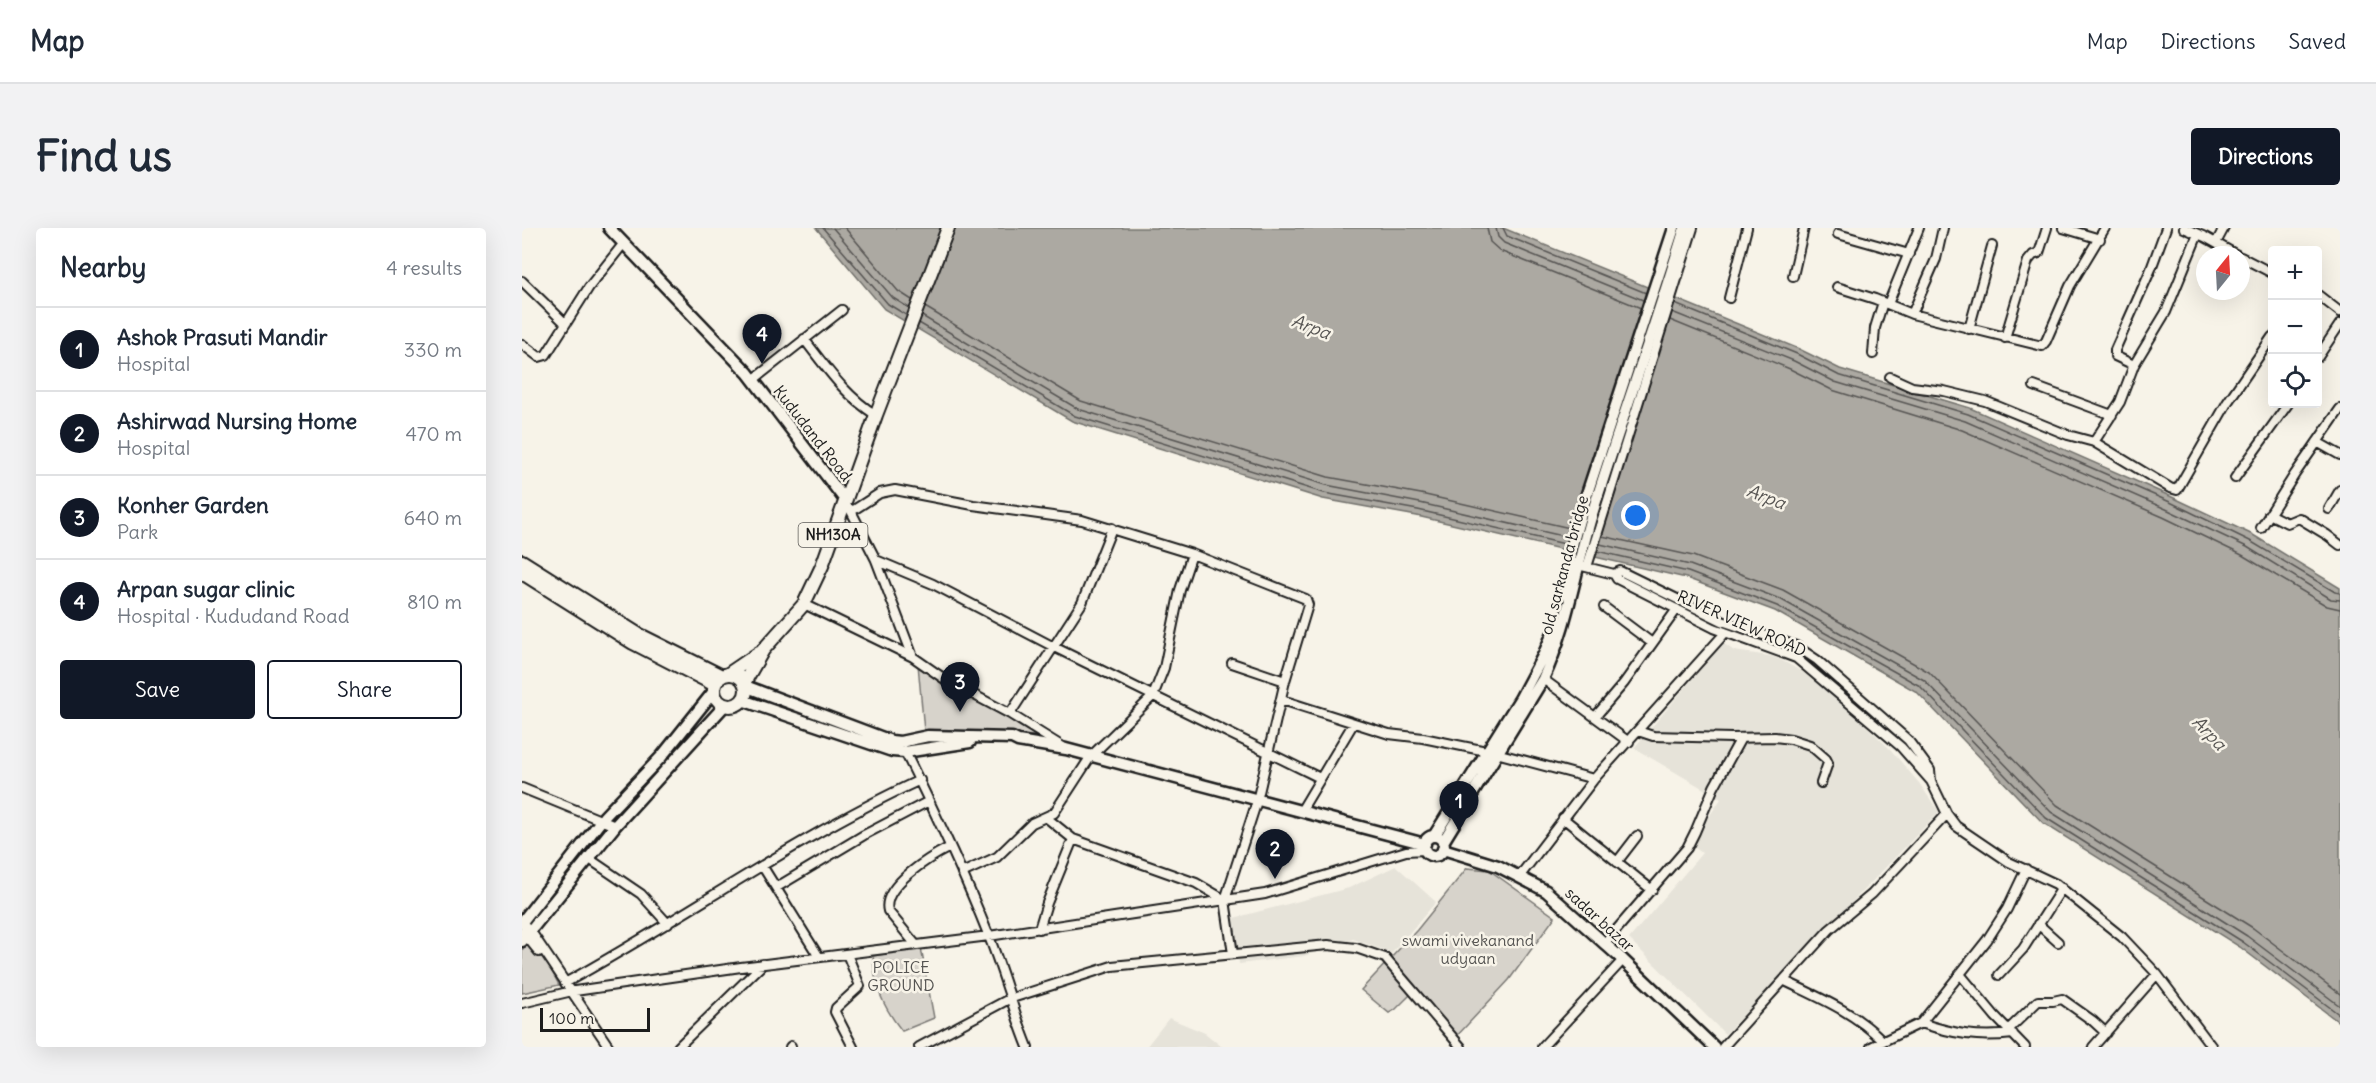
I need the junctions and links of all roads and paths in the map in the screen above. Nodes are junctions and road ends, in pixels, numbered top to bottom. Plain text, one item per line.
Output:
1 (609, 228) edge
2 (948, 228) edge
3 (1674, 228) edge
4 (1685, 228) edge
5 (1693, 228) edge
6 (1747, 228) edge
7 (1804, 228) edge
8 (1919, 228) edge
9 (1943, 228) edge
10 (2047, 228) edge
11 (2063, 228) edge
12 (2105, 228) edge
13 (2166, 228) edge
14 (2184, 228) edge
15 (2224, 228) edge
16 (1838, 234) dead end
17 (2199, 234) junction
18 (2100, 239) junction
19 (624, 243) junction
20 (2216, 243) junction
21 (1992, 246) dead end
22 (2221, 246) edge
23 (1909, 254) junction
24 (2250, 262) edge
25 (2268, 271) edge
26 (1665, 274) junction
27 (1793, 276) dead end
28 (522, 281) edge
29 (1837, 287) dead end
30 (1729, 298) dead end
31 (2340, 298) edge
32 (2322, 299) edge
33 (1885, 303) junction
34 (2336, 309) edge
35 (842, 310) dead end
36 (1912, 314) junction
37 (565, 322) junction
38 (2340, 324) edge
39 (1969, 329) junction
40 (2005, 338) junction
41 (804, 339) junction
42 (2268, 343) edge
43 (522, 344) edge
44 (1873, 354) dead end
45 (2320, 354) edge
46 (2134, 365) junction
47 (1890, 377) dead end
48 (753, 380) junction
49 (2034, 386) dead end
50 (2285, 408) edge
51 (2340, 409) edge
52 (878, 411) junction
53 (2112, 415) junction
54 (2094, 442) junction
55 (2317, 442) junction
56 (2340, 455) edge
57 (2235, 478) dead end
58 (2340, 490) edge
59 (848, 505) junction
60 (2329, 509) dead end
61 (2269, 514) junction
62 (1112, 528) junction
63 (2261, 528) dead end
64 (2340, 545) edge
65 (1192, 554) junction
66 (876, 560) junction
67 (1579, 560) junction
68 (522, 561) edge
69 (522, 573) edge
70 (1614, 574) junction
71 (804, 604) junction
72 (1604, 607) dead end
73 (1677, 609) junction
74 (1725, 633) junction
75 (1652, 643) junction
76 (1054, 647) junction
77 (763, 650) junction
78 (913, 657) junction
79 (1232, 663) dead end
80 (1542, 679) junction
81 (720, 681) junction
82 (1285, 681) junction
83 (745, 685) junction
84 (1153, 696) junction
85 (742, 700) junction
86 (1282, 700) junction
87 (725, 705) junction
88 (1010, 714) junction
89 (1595, 717) junction
90 (1353, 724) junction
91 (1638, 731) junction
92 (1741, 738) junction
93 (1629, 742) junction
94 (903, 747) junction
95 (1066, 749) junction
96 (1269, 753) junction
97 (1491, 753) junction
98 (1091, 756) junction
99 (1320, 777) junction
100 (1594, 779) junction
101 (920, 780) junction
102 (1931, 782) junction
103 (1821, 783) dead end
104 (522, 788) edge
105 (929, 801) junction
106 (1257, 801) junction
107 (1301, 812) junction
108 (1947, 814) junction
109 (1047, 818) junction
110 (1563, 818) junction
111 (602, 820) junction
112 (615, 826) junction
113 (1637, 836) dead end
114 (1073, 839) junction
115 (1440, 842) junction
116 (950, 847) junction
117 (1425, 847) junction
118 (588, 858) junction
119 (1617, 862) junction
120 (763, 867) junction
121 (2026, 869) junction
122 (962, 873) junction
123 (1519, 877) junction
124 (777, 887) junction
125 (2062, 888) junction
126 (1652, 891) junction
127 (1226, 900) junction
128 (668, 924) junction
129 (2038, 924) junction
130 (1039, 929) junction
131 (524, 930) edge
132 (989, 936) junction
133 (2058, 942) dead end
134 (1605, 944) junction
135 (916, 945) junction
136 (847, 954) junction
137 (1233, 954) junction
138 (819, 957) junction
139 (1623, 960) junction
140 (763, 964) junction
141 (1960, 974) junction
142 (2157, 974) junction
143 (2000, 975) dead end
144 (1785, 981) junction
145 (565, 983) junction
146 (570, 993) junction
147 (1009, 999) junction
148 (522, 1003) edge
149 (1921, 1023) junction
150 (2011, 1032) junction
151 (2106, 1033) junction
152 (1882, 1040) junction
153 (609, 1047) edge
154 (678, 1047) edge
155 (853, 1047) edge
156 (919, 1047) edge
157 (1028, 1047) edge
158 (1461, 1047) edge
159 (1542, 1047) edge
160 (1714, 1047) edge
161 (1723, 1047) edge
162 (1871, 1047) edge
163 (2025, 1047) edge
164 (2093, 1047) edge
165 (2212, 1047) edge

1 - 19 main road, Kududand Road
2 - 52 highway, NH130A
3 - 26 main road
4 - 26 main road
5 - 67 street
6 - 30 street
7 - 27 street
8 - 23 street
9 - 36 street
10 - 40 street
11 - 18 street
12 - 18 street
13 - 46 street
14 - 17 street
15 - 20 street
16 - 23 street
17 - 20 street
17 - 46 street
18 - 40 street
19 - 37 street
19 - 48 main road, Kududand Road
20 - 22 street
21 - 39 street
23 - 33 street
24 - 25 street
26 - 67 main road, old sarkanda bridge
28 - 37 street
29 - 33 street
31 - 34 street
32 - 34 street
33 - 36 street
33 - 44 street
35 - 41 street
36 - 39 street
37 - 43 street
38 - 45 street
39 - 40 street
41 - 48 street
41 - 52 street
42 - 54 street
46 - 53 street
47 - 54 street
48 - 59 main road, Kududand Road
49 - 53 street
50 - 57 street
51 - 55 street
52 - 59 highway, NH130A
53 - 54 street
55 - 56 street
55 - 61 street
58 - 60 street
59 - 62 street
59 - 66 street
59 - 71 highway, NH130A
61 - 63 street
61 - 64 street
62 - 65 street
62 - 76 street
65 - 82 street
65 - 84 street
66 - 76 street
66 - 78 street
67 - 70 street, RIVER VIEW ROAD
67 - 80 main road, old sarkanda bridge
67 - 97 main road
68 - 81 highway
69 - 81 highway
70 - 73 street, RIVER VIEW ROAD
70 - 102 street, RIVER VIEW ROAD
71 - 77 highway, NH130A
71 - 78 street
72 - 75 street
73 - 74 street, RIVER VIEW ROAD
73 - 75 street
74 - 91 street
74 - 102 street, RIVER VIEW ROAD
75 - 89 street
76 - 84 street
76 - 88 street
77 - 81 highway, NH130A
77 - 83 highway, NH130A
78 - 88 street
79 - 82 street
80 - 89 street
80 - 97 main road, old sarkanda bridge
81 - 83 highway
81 - 87 highway
81 - 111 main road
82 - 86 street
83 - 85 highway, NH130A
83 - 94 main road
84 - 96 street
84 - 98 street
85 - 87 highway
85 - 94 main road
86 - 90 street
86 - 96 street
87 - 112 main road
88 - 95 street
89 - 93 street
90 - 97 street
90 - 99 street
91 - 92 street
91 - 93 street
92 - 103 street
92 - 126 street
93 - 100 street
94 - 95 main road
94 - 101 street
95 - 98 main road
96 - 99 street
96 - 106 street
97 - 100 street
97 - 115 main road, old sarkanda bridge
98 - 106 main road
98 - 109 street
99 - 107 street
100 - 110 street
101 - 105 street
101 - 120 street
102 - 108 street, RIVER VIEW ROAD
104 - 111 street
105 - 116 street
105 - 124 street
106 - 107 main road
106 - 127 street
107 - 117 main road
108 - 121 street, RIVER VIEW ROAD
108 - 144 street
109 - 114 street
109 - 122 street
110 - 119 street
110 - 123 street
111 - 112 street
111 - 131 main road
112 - 118 main road
113 - 119 street
114 - 127 street
114 - 130 street
115 - 117 main road, old sarkanda bridge
115 - 117 main road
115 - 123 main road, sadar bazar
116 - 122 street
116 - 135 street
117 - 127 street
118 - 128 street
118 - 131 main road
119 - 126 street
120 - 124 street
120 - 128 street
121 - 125 street, RIVER VIEW ROAD
121 - 141 street
122 - 132 street
123 - 134 main road, sadar bazar
124 - 138 street
125 - 129 street
125 - 142 street, RIVER VIEW ROAD
126 - 134 street
127 - 130 street
127 - 137 street
128 - 145 street
129 - 133 street
129 - 143 street
130 - 132 street
131 - 145 street
132 - 135 street
132 - 147 street
134 - 139 main road, sadar bazar
135 - 136 street
136 - 138 street
136 - 155 street
137 - 147 street
137 - 158 street
138 - 140 street
139 - 159 street
139 - 160 main road, sadar bazar
140 - 146 street
140 - 154 street
141 - 149 street
141 - 150 street
142 - 151 street
142 - 165 street, RIVER VIEW ROAD
144 - 152 street
144 - 161 street
145 - 146 street
146 - 148 street
146 - 153 street
147 - 156 street
147 - 157 street
149 - 150 street
149 - 152 street
150 - 151 street
150 - 163 street
151 - 164 street
152 - 162 street

